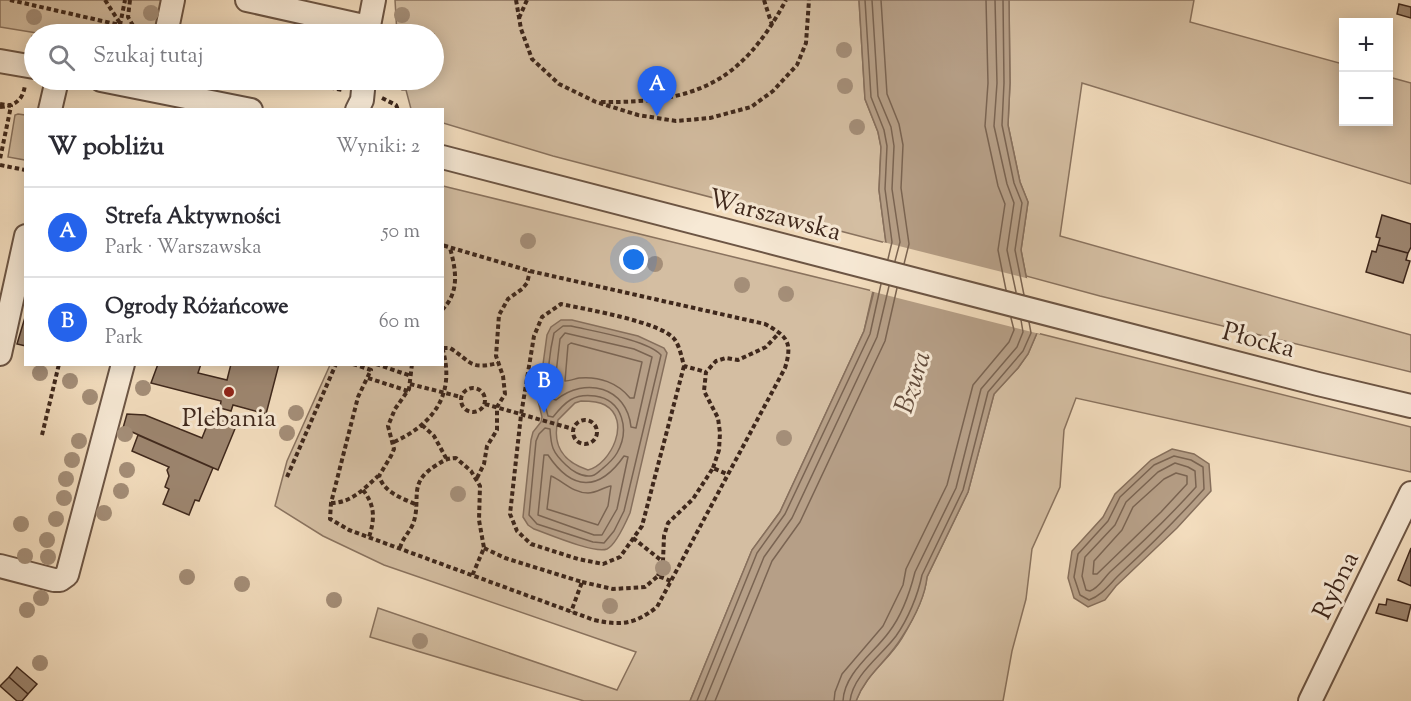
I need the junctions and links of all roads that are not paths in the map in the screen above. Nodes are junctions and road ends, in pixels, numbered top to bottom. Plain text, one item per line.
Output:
1 (173, 0) edge
2 (247, 0) edge
3 (374, 0) edge
4 (168, 24) edge
5 (355, 24) edge
6 (370, 24) edge
7 (0, 61) edge
8 (24, 66) edge
9 (55, 90) edge
10 (160, 90) edge
11 (193, 103) edge
12 (50, 108) edge
13 (234, 108) edge
14 (444, 158) edge
15 (24, 245) edge
16 (1093, 325) joint
17 (1, 348) edge
18 (122, 366) edge
19 (1411, 406) edge
20 (1411, 494) edge
21 (0, 566) edge
22 (1310, 701) edge

1 - 4 street
2 - 5 street
3 - 6 street
7 - 8 street
9 - 12 street
10 - 11 street
11 - 13 street
14 - 16 street, Warszawska
15 - 17 street
16 - 19 street, Płocka
18 - 21 street
20 - 22 street, Rybna

